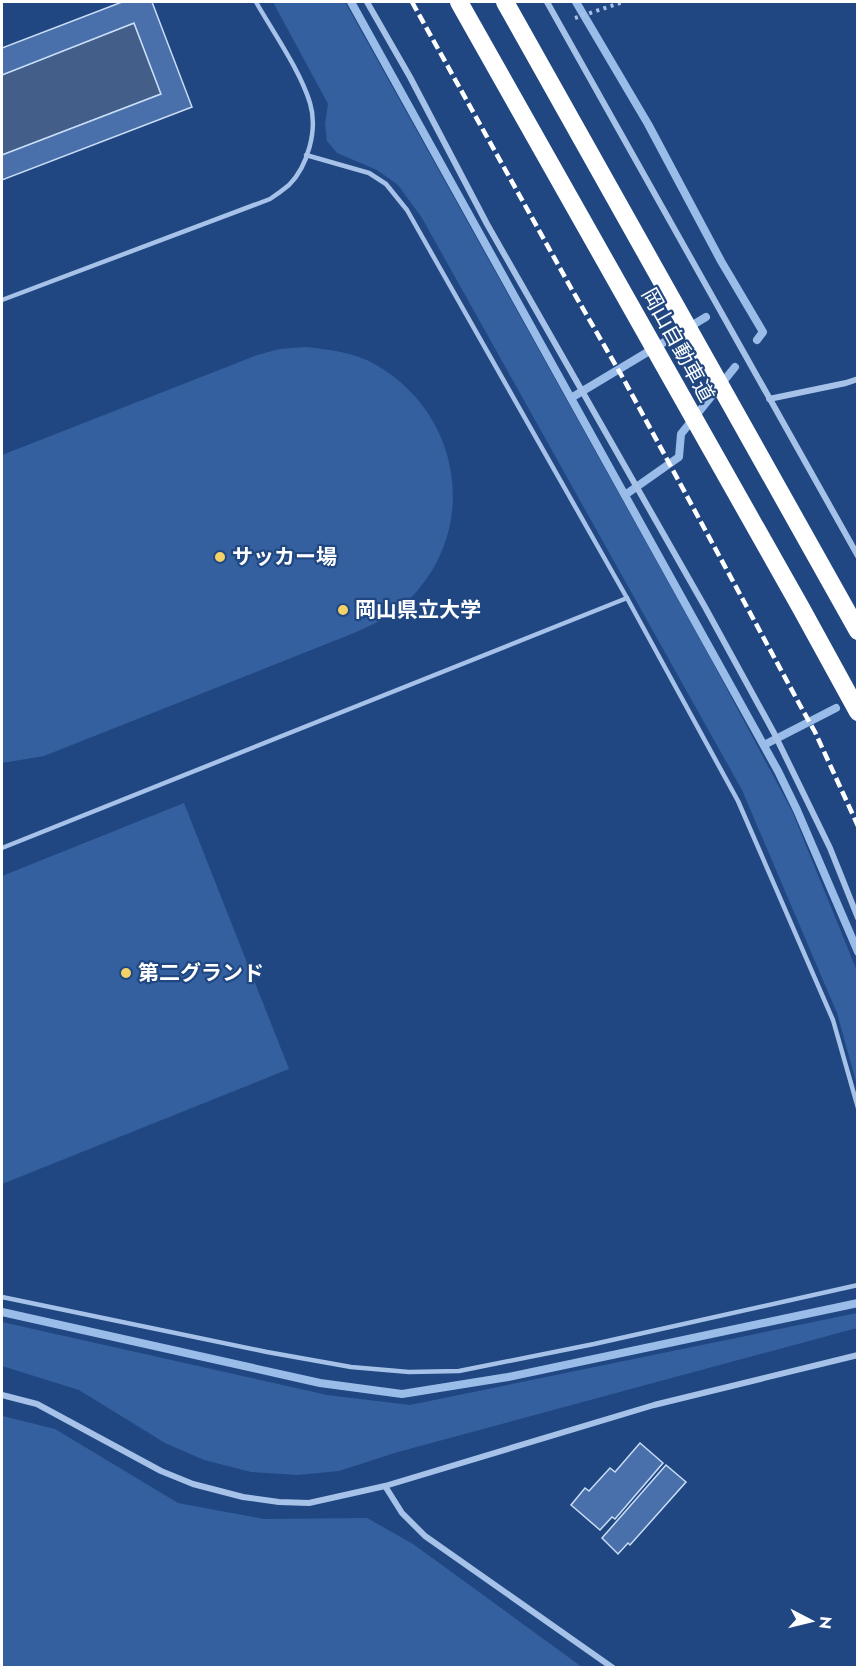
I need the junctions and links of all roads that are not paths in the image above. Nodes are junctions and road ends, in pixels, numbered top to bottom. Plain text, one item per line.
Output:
1 (256, 2) edge
2 (367, 2) edge
3 (459, 2) edge
4 (505, 2) edge
5 (547, 2) edge
6 (306, 155) junction
7 (2, 300) edge
8 (858, 379) edge
9 (769, 399) junction
10 (858, 556) edge
11 (627, 597) junction
12 (858, 631) edge
13 (858, 712) edge
14 (2, 848) edge
15 (858, 918) edge
16 (858, 1108) edge
17 (858, 1285) edge
18 (2, 1297) edge
19 (858, 1355) edge
20 (2, 1395) edge
21 (385, 1485) junction
22 (613, 1668) edge

1 - 6 lane
2 - 15 street
3 - 13 highway, 岡山自動車道
4 - 12 highway, 岡山自動車道
5 - 9 street
6 - 7 lane
6 - 11 lane
8 - 9 street
9 - 10 street
11 - 14 lane
11 - 16 lane
17 - 18 lane
19 - 21 street
20 - 21 street
21 - 22 street

